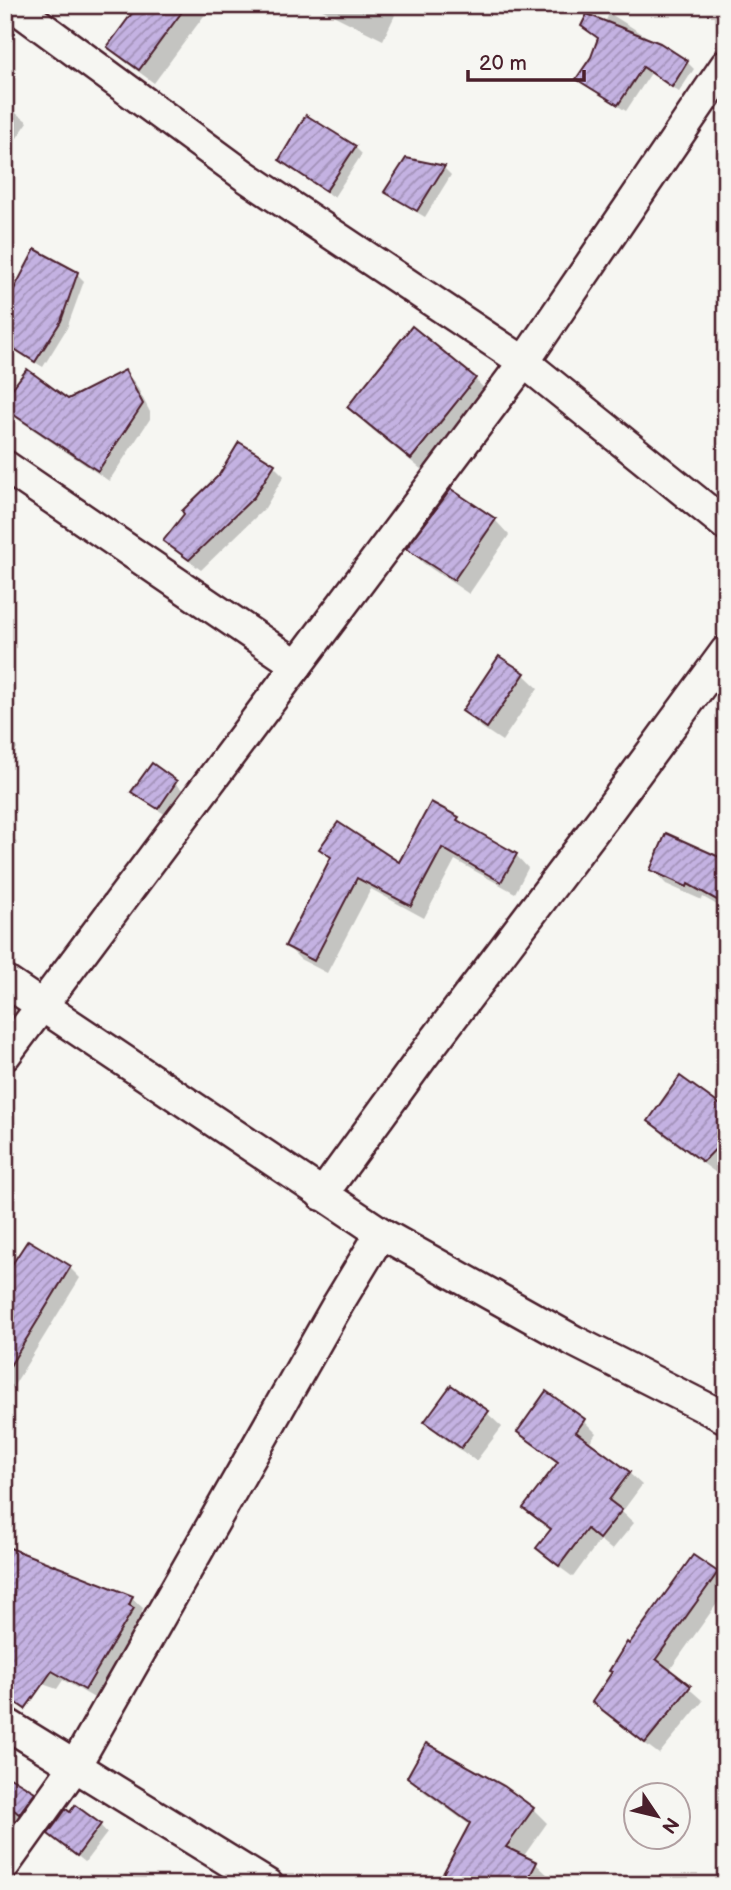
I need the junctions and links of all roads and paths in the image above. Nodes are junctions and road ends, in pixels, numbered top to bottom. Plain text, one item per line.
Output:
1 (12, 5) edge
2 (726, 65) edge
3 (524, 362) junction
4 (5, 466) edge
5 (726, 525) edge
6 (726, 651) edge
7 (297, 665) junction
8 (5, 981) edge
9 (41, 1006) junction
10 (5, 1055) edge
11 (322, 1195) junction
12 (380, 1233) junction
13 (726, 1418) edge
14 (5, 1723) edge
15 (75, 1766) junction
16 (5, 1864) edge
17 (268, 1885) edge

1 - 3 street
2 - 3 street
3 - 5 street
3 - 7 street
4 - 7 street
6 - 11 street
7 - 9 street
8 - 9 street
9 - 10 street
9 - 11 street
11 - 12 street
12 - 13 street
12 - 15 street
14 - 15 street
15 - 16 street
15 - 17 street

